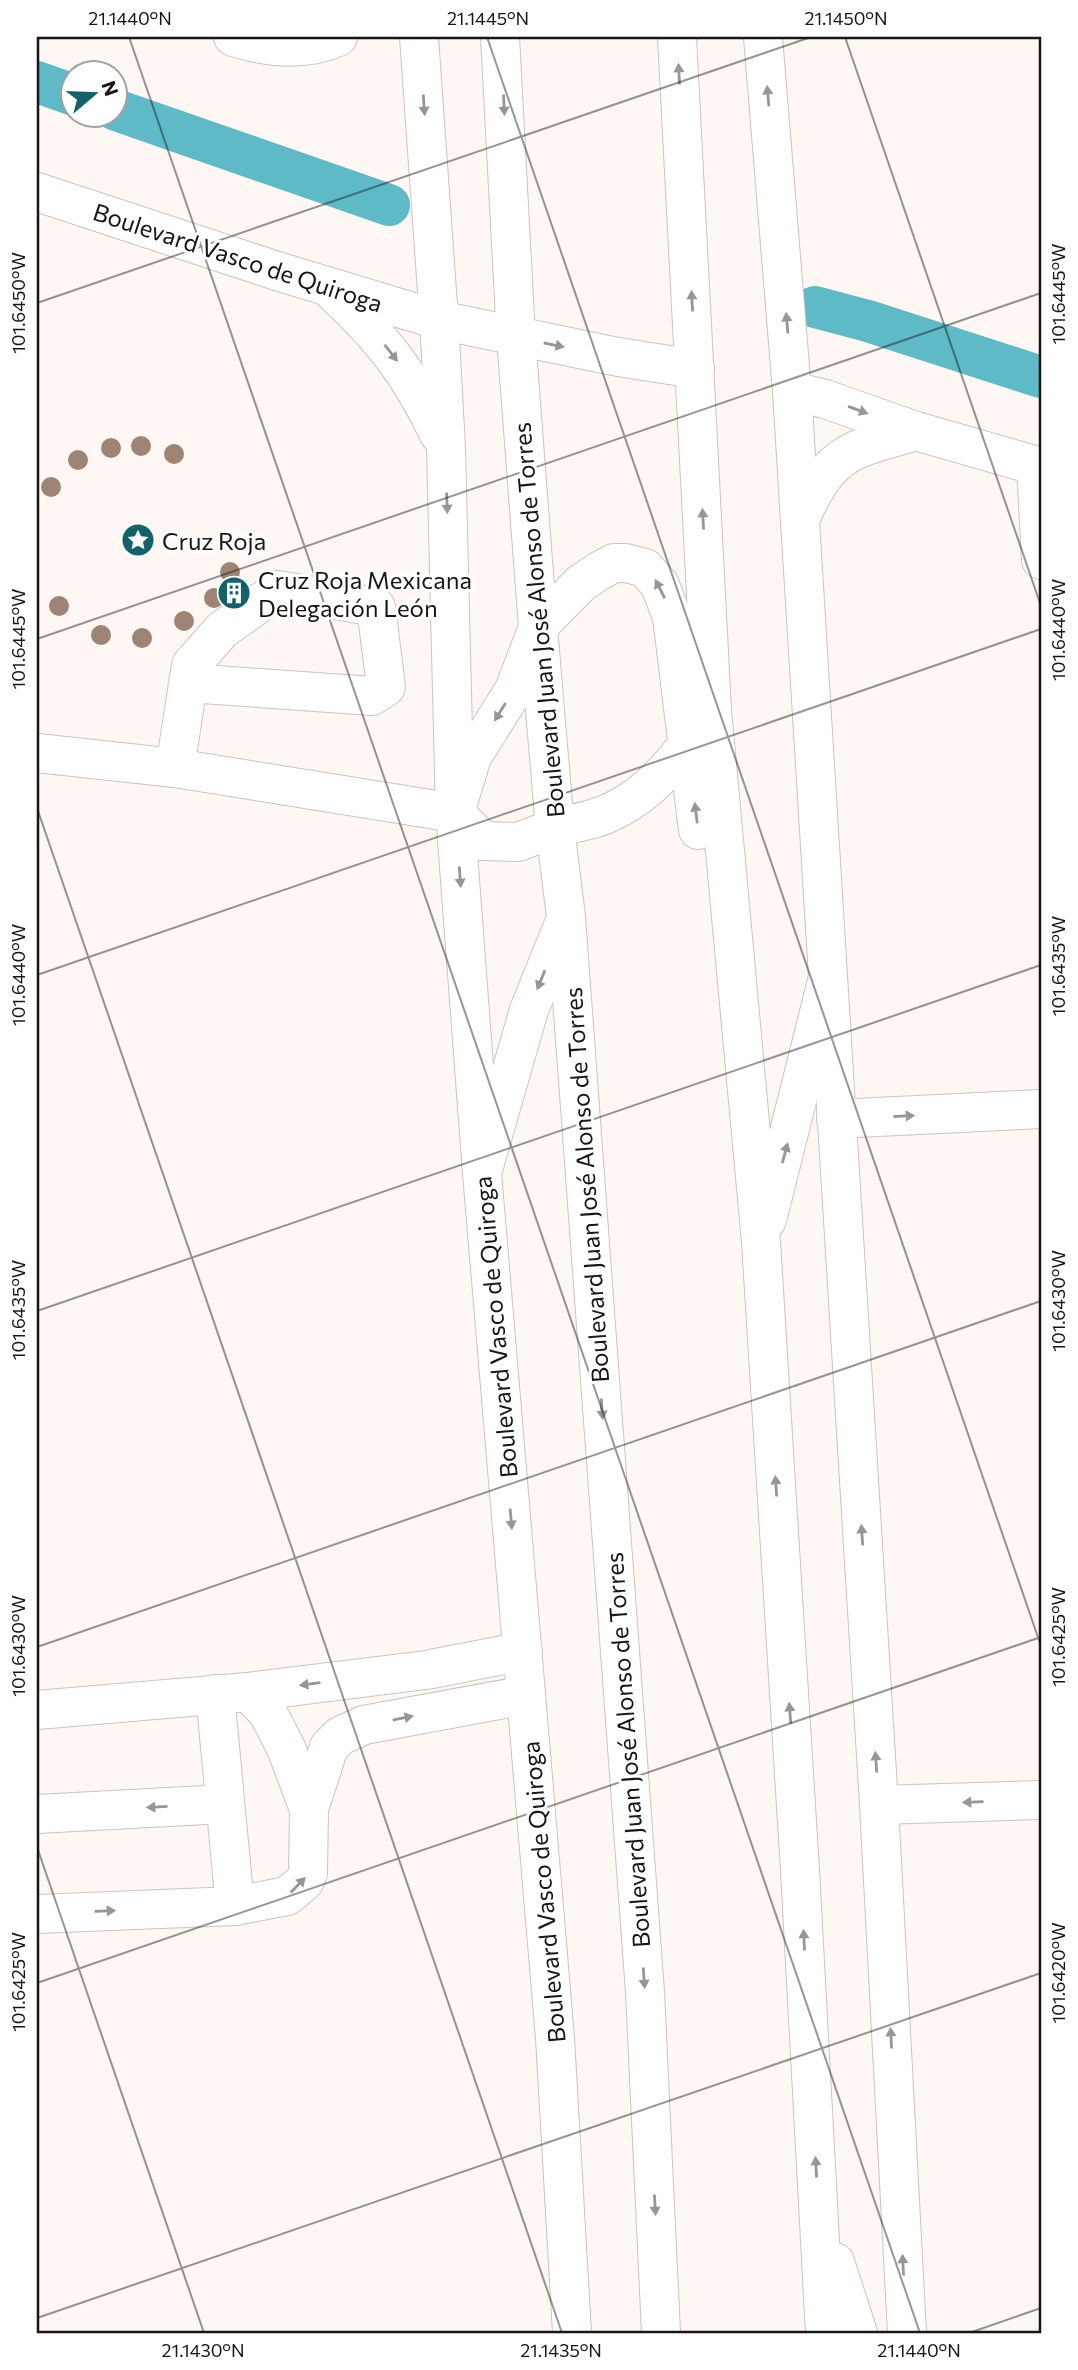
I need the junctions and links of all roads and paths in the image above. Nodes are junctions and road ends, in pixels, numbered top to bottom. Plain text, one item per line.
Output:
1 (233, 37) edge
2 (338, 37) edge
3 (419, 37) edge
4 (500, 37) edge
5 (677, 37) edge
6 (763, 37) edge
7 (37, 192) edge
8 (327, 286) junction
9 (439, 320) junction
10 (516, 337) junction
11 (695, 369) junction
12 (792, 391) junction
13 (916, 431) junction
14 (446, 448) junction
15 (1039, 467) edge
16 (800, 520) junction
17 (1041, 560) edge
18 (538, 627) junction
19 (188, 683) junction
20 (712, 710) junction
21 (687, 745) junction
22 (37, 753) edge
23 (175, 768) junction
24 (455, 813) junction
25 (555, 828) junction
26 (566, 917) junction
27 (827, 981) junction
28 (738, 998) junction
29 (1041, 1109) edge
30 (836, 1119) junction
31 (482, 1172) junction
32 (761, 1242) junction
33 (523, 1651) junction
34 (231, 1693) junction
35 (526, 1695) junction
36 (37, 1710) edge
37 (1041, 1800) edge
38 (225, 1804) junction
39 (879, 1805) junction
40 (309, 1810) junction
41 (37, 1814) edge
42 (235, 1906) junction
43 (37, 1914) edge
44 (818, 2212) junction
45 (572, 2333) edge
46 (661, 2333) edge
47 (825, 2333) edge
48 (858, 2333) edge
49 (906, 2333) edge

1 - 2 street
3 -> 9 street, Boulevard Vasco de Quiroga
4 -> 10 street, Boulevard Juan José Alonso de Torres
11 -> 5 street
12 -> 6 street
7 - 8 street, Boulevard Vasco de Quiroga
8 - 9 street, Boulevard Vasco de Quiroga
8 -> 14 street
9 - 10 street, Boulevard Vasco de Quiroga
9 - 14 street, Boulevard Vasco de Quiroga
10 -> 11 street, Boulevard Vasco de Quiroga
10 - 18 street, Boulevard Juan José Alonso de Torres
20 -> 11 street
12 -> 13 street
12 - 16 street
13 - 15 street
13 - 16 street
14 -> 24 street, Boulevard Vasco de Quiroga
15 - 17 street
16 - 27 street
21 -> 18 street
18 -> 24 street
18 - 25 street, Boulevard Juan José Alonso de Torres
19 - 19 street
19 - 23 street
20 - 21 street
20 - 28 street
21 - 25 street
28 -> 21 street
22 - 23 street
23 - 24 street
24 - 25 street
24 -> 31 street, Boulevard Vasco de Quiroga
25 - 26 street, Boulevard Juan José Alonso de Torres
26 -> 31 street
26 -> 46 street, Boulevard Juan José Alonso de Torres
27 - 30 street
32 -> 27 street
28 - 32 street
30 -> 29 street
39 -> 30 street
31 -> 33 street, Boulevard Vasco de Quiroga
44 -> 32 street
33 -> 34 street
33 - 35 street, Boulevard Vasco de Quiroga
34 - 36 street
34 - 38 street
34 - 40 street
40 -> 35 street
35 - 45 street, Boulevard Vasco de Quiroga
37 -> 39 street
38 -> 41 street
38 - 42 street
49 -> 39 street
42 -> 40 street
43 -> 42 street
44 - 47 street
44 - 48 street

